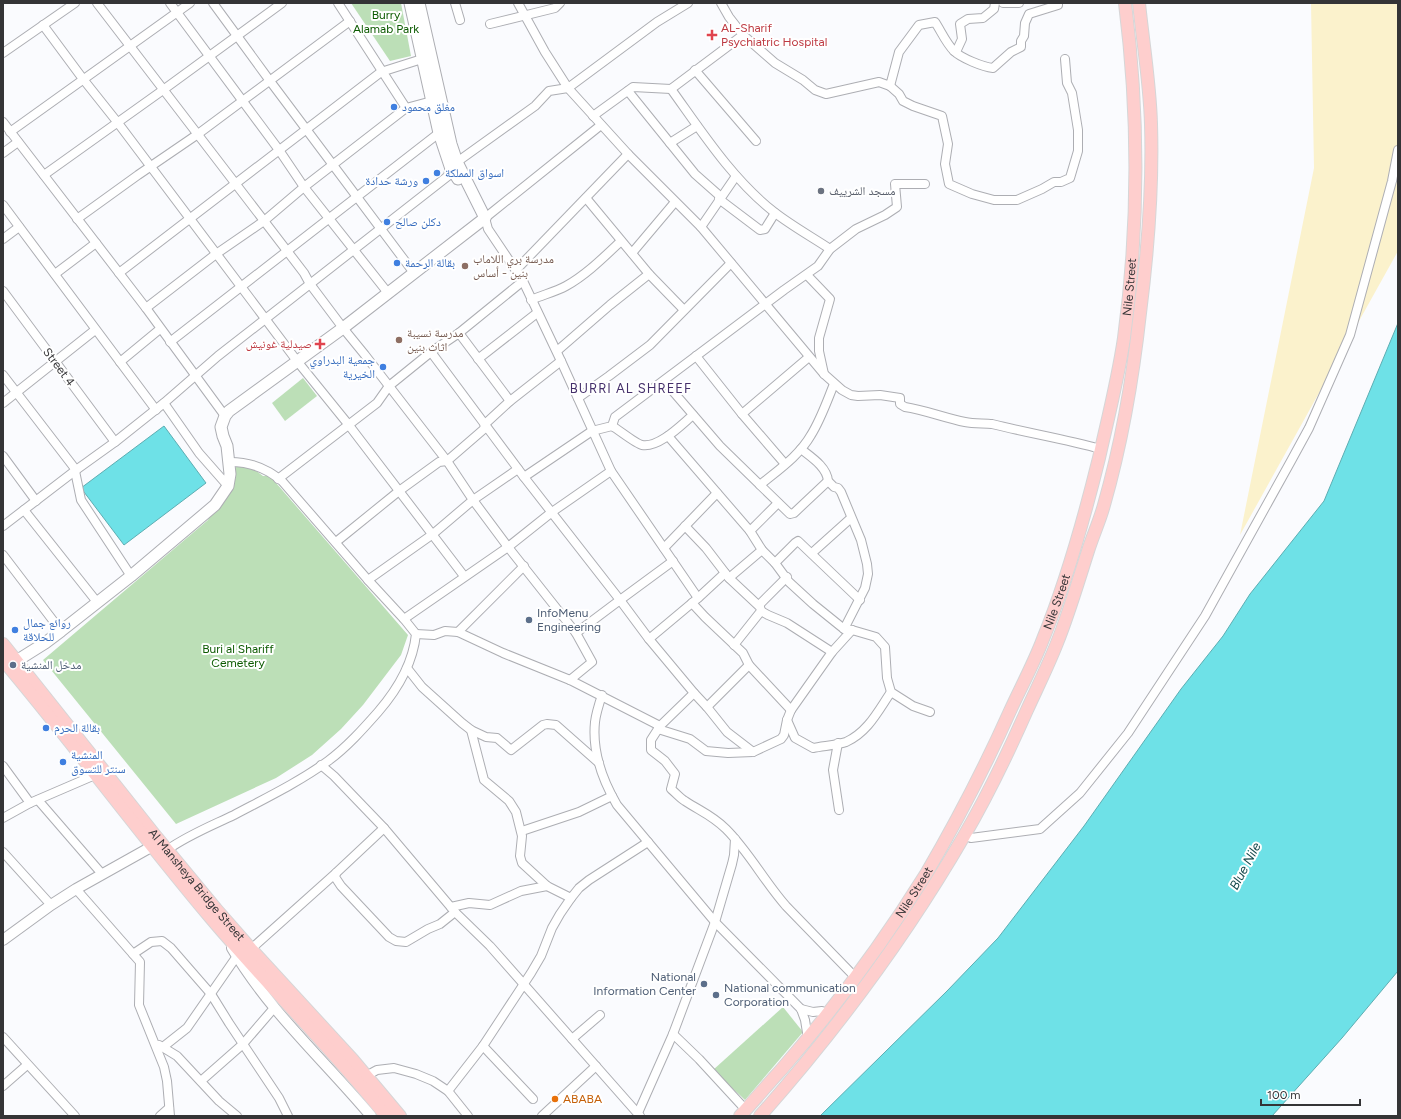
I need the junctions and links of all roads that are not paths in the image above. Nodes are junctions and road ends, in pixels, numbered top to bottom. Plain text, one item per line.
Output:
1 (75, 3) edge
2 (97, 3) edge
3 (170, 3) edge
4 (190, 3) edge
5 (213, 3) edge
6 (282, 3) edge
7 (338, 3) edge
8 (410, 3) edge
9 (419, 3) edge
10 (456, 3) edge
11 (518, 3) edge
12 (560, 3) edge
13 (688, 3) edge
14 (721, 3) edge
15 (995, 3) edge
16 (1003, 3) edge
17 (1019, 3) edge
18 (1058, 3) edge
19 (1125, 3) edge
20 (1139, 3) edge
21 (178, 12) junction
22 (524, 16) junction
23 (460, 20) dead end
24 (350, 21) junction
25 (490, 24) dead end
26 (43, 25) junction
27 (743, 35) junction
28 (236, 36) junction
29 (130, 46) junction
30 (954, 51) junction
31 (3, 53) edge
32 (209, 57) junction
33 (422, 59) junction
34 (1065, 59) dead end
35 (695, 70) junction
36 (381, 72) junction
37 (83, 79) junction
38 (270, 81) junction
39 (890, 86) junction
40 (568, 88) junction
41 (671, 89) junction
42 (163, 90) junction
43 (628, 91) junction
44 (243, 101) junction
45 (432, 101) junction
46 (406, 108) junction
47 (593, 116) junction
48 (3, 122) edge
49 (118, 123) junction
50 (601, 125) junction
51 (697, 126) junction
52 (307, 129) junction
53 (10, 132) junction
54 (439, 133) junction
55 (198, 134) junction
56 (756, 141) dead end
57 (18, 142) junction
58 (670, 143) junction
59 (279, 150) junction
60 (1398, 150) edge
61 (3, 153) edge
62 (628, 154) junction
63 (332, 164) junction
64 (454, 164) junction
65 (151, 167) junction
66 (44, 175) junction
67 (736, 176) junction
68 (236, 184) junction
69 (925, 184) dead end
70 (304, 187) junction
71 (357, 197) junction
72 (586, 198) junction
73 (720, 198) junction
74 (675, 202) junction
75 (3, 205) edge
76 (775, 213) junction
77 (190, 218) junction
78 (77, 219) junction
79 (329, 219) junction
80 (264, 221) junction
81 (484, 222) junction
82 (19, 227) junction
83 (701, 227) junction
84 (381, 228) junction
85 (3, 239) edge
86 (621, 241) junction
87 (96, 243) junction
88 (354, 249) junction
89 (830, 249) junction
90 (287, 252) junction
91 (632, 253) junction
92 (216, 254) junction
93 (731, 263) junction
94 (516, 270) junction
95 (119, 273) junction
96 (414, 273) junction
97 (54, 274) junction
98 (649, 274) junction
99 (807, 275) junction
100 (523, 281) junction
101 (310, 284) junction
102 (241, 286) junction
103 (3, 291) edge
104 (388, 293) junction
105 (531, 300) junction
106 (765, 305) junction
107 (146, 308) junction
108 (684, 310) junction
109 (537, 313) junction
110 (266, 318) junction
111 (343, 328) junction
112 (160, 329) junction
113 (95, 330) junction
114 (459, 333) junction
115 (170, 342) junction
116 (557, 351) junction
117 (431, 352) junction
118 (696, 356) junction
119 (809, 357) junction
120 (478, 359) junction
121 (298, 360) junction
122 (561, 361) junction
123 (56, 362) junction
124 (120, 362) junction
125 (824, 374) junction
126 (3, 375) edge
127 (195, 376) junction
128 (664, 381) junction
129 (834, 384) junction
130 (389, 386) junction
131 (16, 393) junction
132 (254, 393) junction
133 (578, 398) junction
134 (510, 401) junction
135 (3, 402) edge
136 (164, 403) junction
137 (156, 410) junction
138 (742, 414) junction
139 (693, 415) junction
140 (225, 416) junction
141 (348, 424) junction
142 (485, 424) junction
143 (612, 426) junction
144 (592, 431) junction
145 (668, 436) junction
146 (116, 442) junction
147 (227, 446) junction
148 (801, 449) junction
149 (1101, 449) junction
150 (3, 456) edge
151 (447, 461) junction
152 (230, 462) junction
153 (785, 464) junction
154 (518, 469) junction
155 (76, 471) junction
156 (612, 472) junction
157 (524, 476) junction
158 (278, 479) junction
159 (828, 481) junction
160 (760, 485) junction
161 (228, 486) junction
162 (399, 491) junction
163 (717, 493) junction
164 (474, 500) junction
165 (36, 501) junction
166 (778, 503) junction
167 (1086, 508) junction
168 (24, 510) junction
169 (1102, 511) junction
170 (552, 512) junction
171 (851, 518) junction
172 (3, 526) edge
173 (685, 526) junction
174 (1081, 527) junction
175 (750, 532) junction
176 (1095, 532) junction
177 (432, 534) junction
178 (336, 542) junction
179 (508, 547) junction
180 (664, 548) junction
181 (762, 550) junction
182 (812, 553) junction
183 (3, 555) edge
184 (673, 561) junction
185 (775, 563) junction
186 (524, 566) junction
187 (727, 575) junction
188 (131, 576) junction
189 (464, 576) junction
190 (787, 578) junction
191 (368, 580) junction
192 (620, 600) junction
193 (860, 600) junction
194 (695, 601) junction
195 (97, 602) junction
196 (760, 608) junction
197 (404, 619) junction
198 (848, 630) junction
199 (61, 631) junction
200 (458, 632) junction
201 (576, 633) junction
202 (416, 634) junction
203 (649, 639) junction
204 (3, 644) edge
205 (734, 645) junction
206 (832, 652) junction
207 (8, 661) edge
208 (749, 665) junction
209 (407, 668) junction
210 (570, 680) junction
211 (891, 692) junction
212 (694, 693) junction
213 (602, 695) junction
214 (707, 707) junction
215 (791, 710) junction
216 (930, 712) dead end
217 (787, 720) junction
218 (659, 728) junction
219 (471, 730) junction
220 (838, 743) junction
221 (753, 752) junction
222 (989, 757) junction
223 (599, 763) junction
224 (321, 765) junction
225 (3, 766) edge
226 (1001, 767) junction
227 (95, 775) junction
228 (978, 780) junction
229 (990, 788) junction
230 (612, 796) junction
231 (34, 802) junction
232 (839, 810) dead end
233 (3, 818) edge
234 (384, 828) junction
235 (522, 831) junction
236 (965, 834) junction
237 (735, 839) junction
238 (648, 842) junction
239 (151, 847) junction
240 (167, 850) junction
241 (3, 852) edge
242 (336, 873) junction
243 (102, 874) junction
244 (547, 886) junction
245 (76, 889) junction
246 (571, 898) junction
247 (51, 905) junction
248 (453, 910) junction
249 (715, 922) junction
250 (224, 934) junction
251 (3, 940) edge
252 (251, 949) junction
253 (133, 954) junction
254 (237, 956) junction
255 (855, 977) junction
256 (523, 984) junction
257 (211, 994) junction
258 (274, 1008) junction
259 (801, 1008) junction
260 (828, 1014) junction
261 (600, 1015) dead end
262 (673, 1034) junction
263 (3, 1037) edge
264 (572, 1039) junction
265 (808, 1039) junction
266 (154, 1041) junction
267 (244, 1044) junction
268 (483, 1046) junction
269 (163, 1047) junction
270 (27, 1065) junction
271 (596, 1066) junction
272 (366, 1076) junction
273 (201, 1081) junction
274 (3, 1086) edge
275 (448, 1091) junction
276 (533, 1099) dead end
277 (170, 1112) edge
278 (743, 1113) edge
279 (639, 1114) edge
280 (75, 1116) edge
281 (160, 1116) edge
282 (237, 1116) edge
283 (288, 1116) edge
284 (371, 1116) edge
285 (386, 1116) edge
286 (400, 1116) edge
287 (468, 1116) edge
288 (542, 1116) edge
289 (760, 1116) edge

1 - 26 street
2 - 29 street
3 - 21 street
4 - 21 street
5 - 28 street
6 - 28 street
7 - 24 street
8 - 33 main road
9 - 64 main road
10 - 23 street
11 - 22 street
12 - 22 street
13 - 40 street
14 - 27 street
15 - 30 street
16 - 17 street
18 - 30 street
19 - 149 main road, Nile Street
20 - 169 main road, Nile Street
21 - 29 street
21 - 32 street
22 - 25 street
22 - 40 street
24 - 36 street
24 - 38 street
26 - 31 street
26 - 37 street
27 - 35 street
27 - 39 street
28 - 32 street
28 - 38 street
29 - 37 street
29 - 42 street
30 - 39 street
32 - 42 street
32 - 44 street
33 - 36 street
33 - 45 main road
34 - 39 street
35 - 41 street
35 - 56 street
36 - 46 street
36 - 52 street
37 - 49 street
37 - 53 street
38 - 44 street
38 - 52 street
40 - 47 street
40 - 64 street
41 - 43 street
41 - 51 street
42 - 49 street
42 - 55 street
43 - 47 street
43 - 58 street
44 - 55 street
44 - 59 street
45 - 46 street
45 - 54 main road
46 - 63 street
47 - 50 street
48 - 53 street
49 - 65 street
49 - 66 street
50 - 62 street
50 - 81 street
51 - 58 street
51 - 67 street
52 - 59 street
52 - 63 street
53 - 57 street
54 - 64 main road
54 - 71 street
55 - 65 street
55 - 68 street
57 - 61 street
57 - 66 street
58 - 73 street
59 - 68 street
59 - 70 street
60 - 236 street
62 - 72 street
62 - 74 street
63 - 70 street
63 - 71 street
64 - 81 main road
64 - 84 street
65 - 77 street
65 - 78 street
66 - 78 street
67 - 73 street
67 - 76 street
68 - 77 street
68 - 80 street
69 - 89 street
70 - 79 street
70 - 80 street
71 - 79 street
71 - 84 street
72 - 86 street
72 - 94 street
73 - 76 street
73 - 83 street
74 - 83 street
74 - 91 street
75 - 82 street
76 - 89 street
77 - 92 street
77 - 95 street
78 - 87 street
79 - 88 street
79 - 90 street
80 - 90 street
80 - 92 street
81 - 94 street
81 - 96 main road
82 - 85 street
82 - 97 street
83 - 93 street
84 - 88 street
84 - 96 street
86 - 91 street
86 - 105 street
87 - 95 street
87 - 97 street
88 - 101 street
88 - 104 street
89 - 99 street
90 - 101 street
90 - 102 street
91 - 98 street
92 - 102 street
92 - 107 street
93 - 106 street
93 - 108 street
94 - 100 street
95 - 107 street
96 - 104 main road
97 - 113 street
98 - 108 street
98 - 116 street
99 - 106 street
99 - 125 street
100 - 105 street
100 - 114 street
101 - 110 street
101 - 111 street
102 - 110 street
102 - 115 street
103 - 123 street, Street 4
104 - 111 main road
105 - 109 street
106 - 118 street
106 - 119 street
107 - 112 street
108 - 133 street
109 - 116 street
109 - 120 street
110 - 121 street
110 - 127 street
111 - 121 main road
111 - 130 street
112 - 115 street
112 - 124 street
113 - 123 street
113 - 124 street
114 - 117 street
114 - 120 street
115 - 127 street
116 - 122 street
117 - 130 street
117 - 142 street
118 - 128 street
118 - 138 street
119 - 125 street
119 - 138 street
120 - 134 street
121 - 132 main road
121 - 141 street
122 - 133 street
122 - 134 street
123 - 131 street
123 - 146 street, Street 4
124 - 137 street
125 - 129 street
126 - 131 street
127 - 136 street
127 - 140 street
128 - 139 street
128 - 143 street
129 - 148 street
129 - 149 street
130 - 141 street
130 - 151 street
131 - 135 street
131 - 155 street
132 - 140 main road
132 - 147 main road
133 - 144 street
134 - 142 street
136 - 137 street
136 - 161 street
137 - 146 street
138 - 153 street
139 - 145 street
139 - 160 street
140 - 147 main road
141 - 158 street
141 - 162 street
142 - 151 street
142 - 154 street
143 - 144 street
143 - 145 street
144 - 156 street
144 - 157 street
145 - 163 street
146 - 155 street
147 - 152 main road
148 - 153 street
148 - 159 street
149 - 167 main road, Nile Street
150 - 165 street
151 - 162 street
151 - 164 street
152 - 158 street
152 - 161 main road
153 - 160 street
154 - 157 street
154 - 164 street
155 - 165 street
155 - 188 street
156 - 170 street
156 - 180 street
157 - 170 street
158 - 178 street
159 - 166 street
159 - 171 street
160 - 166 street
161 - 188 main road
162 - 177 street
162 - 178 street
163 - 173 street
163 - 175 street
164 - 177 street
164 - 179 street
165 - 168 street
166 - 175 street
167 - 169 main road
167 - 174 main road, Nile Street
168 - 172 street
168 - 195 street
169 - 176 main road, Nile Street
170 - 179 street
170 - 192 street
171 - 182 street
171 - 193 street
173 - 180 street
173 - 187 street
174 - 176 main road
174 - 222 main road, Nile Street
175 - 181 street
176 - 226 main road, Nile Street
177 - 189 street
177 - 191 street
178 - 191 street
179 - 186 street
179 - 189 street
180 - 184 street
181 - 185 street
181 - 187 street
182 - 185 street
182 - 193 street
183 - 199 street
184 - 192 street
184 - 194 street
185 - 190 street
186 - 200 street
186 - 201 street
187 - 194 street
187 - 196 street
188 - 195 main road
189 - 197 street
190 - 196 street
190 - 198 street
191 - 197 street
192 - 201 street
192 - 203 street
193 - 198 street
194 - 203 street
194 - 205 street
195 - 199 main road
196 - 205 street
196 - 206 street
197 - 202 street
198 - 206 street
198 - 211 street
199 - 207 main road
200 - 202 street
200 - 210 street
201 - 210 street
202 - 209 street
203 - 212 street
204 - 207 main road, Al Mansheya Bridge Street
205 - 208 street
206 - 215 street
207 - 227 main road, Al Mansheya Bridge Street
207 - 240 main road, Al Mansheya Bridge Street
208 - 214 street
208 - 215 street
209 - 219 street
209 - 224 street
210 - 213 street
211 - 216 street
211 - 220 street
212 - 214 street
212 - 218 street
213 - 218 street
213 - 223 street
214 - 221 street
215 - 217 street
217 - 220 street
217 - 221 street
218 - 221 street
218 - 237 street
219 - 223 street
219 - 235 street
220 - 232 street
222 - 226 main road
222 - 228 main road, Nile Street
223 - 230 street
224 - 234 street
224 - 240 street
225 - 231 street
226 - 229 main road, Nile Street
227 - 231 street
227 - 239 main road, Al Mansheya Bridge Street
228 - 229 main road
228 - 255 main road, Nile Street
229 - 236 main road, Nile Street
230 - 235 street
230 - 238 street
231 - 233 street
231 - 243 street
234 - 242 street
234 - 248 street
235 - 244 street
236 - 289 main road, Nile Street
237 - 249 street
237 - 255 street
238 - 246 street
238 - 249 street
239 - 243 street
239 - 250 main road, Al Mansheya Bridge Street
240 - 252 main road, Al Mansheya Bridge Street
241 - 247 street
242 - 248 street
242 - 252 street
243 - 245 street
244 - 246 street
244 - 248 street
245 - 247 street
245 - 253 street
246 - 256 street
247 - 251 street
248 - 256 street
249 - 259 street
249 - 262 street
250 - 254 street
250 - 285 main road, Al Mansheya Bridge Street
252 - 272 main road, Al Mansheya Bridge Street
253 - 257 street
253 - 266 street
254 - 257 street
254 - 258 street
255 - 260 main road, Nile Street
256 - 264 street
256 - 268 street
257 - 267 street
257 - 269 street
258 - 267 street
258 - 284 street
259 - 260 street
259 - 265 street
260 - 265 main road, Nile Street
261 - 264 street
262 - 278 street
262 - 279 street
263 - 270 street
264 - 271 street
265 - 278 main road, Nile Street
266 - 269 street
266 - 277 street
267 - 273 street
267 - 283 street
268 - 275 street
268 - 276 street
269 - 273 street
270 - 274 street
270 - 280 street
271 - 279 street
271 - 288 street
272 - 275 street
272 - 286 main road, Al Mansheya Bridge Street
273 - 282 street
275 - 287 street
277 - 281 street

